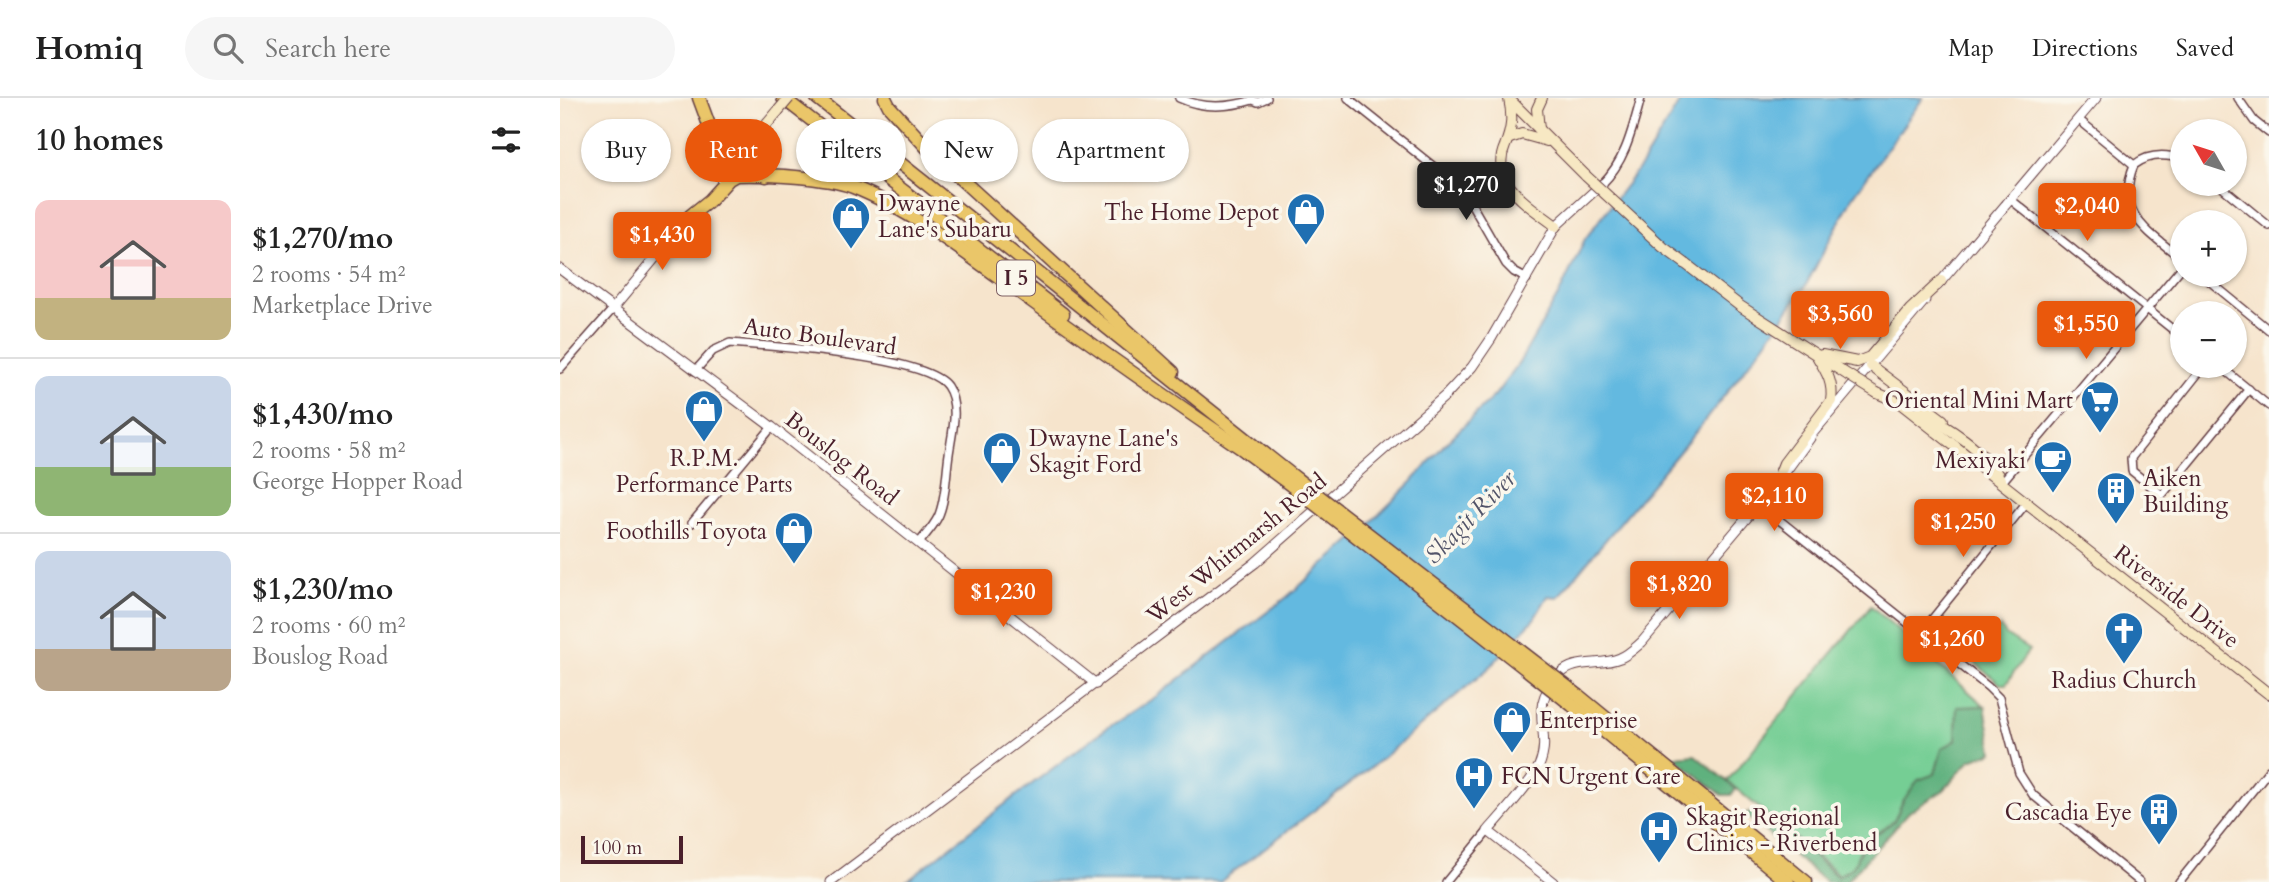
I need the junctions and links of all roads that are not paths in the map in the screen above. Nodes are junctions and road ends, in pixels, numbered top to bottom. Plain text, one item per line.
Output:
1 (699, 98) edge
2 (783, 98) edge
3 (789, 98) edge
4 (817, 98) edge
5 (885, 98) edge
6 (1178, 98) edge
7 (1267, 98) edge
8 (1348, 98) edge
9 (1508, 98) edge
10 (1542, 98) edge
11 (1641, 98) edge
12 (2096, 98) edge
13 (2238, 98) edge
14 (1254, 99) edge
15 (707, 119) edge
16 (771, 119) edge
17 (2078, 119) junction
18 (1539, 130) junction
19 (2269, 133) edge
20 (1510, 138) junction
21 (1551, 142) junction
22 (2170, 158) edge
23 (2134, 165) junction
24 (782, 177) edge
25 (719, 182) edge
26 (728, 182) edge
27 (1602, 184) joint
28 (2233, 196) edge
29 (2010, 200) junction
30 (690, 216) junction
31 (1556, 226) junction
32 (2269, 226) edge
33 (2170, 249) edge
34 (560, 269) edge
35 (1527, 279) junction
36 (1941, 281) junction
37 (2170, 282) edge
38 (2217, 287) edge
39 (2148, 309) junction
40 (612, 310) junction
41 (2170, 327) edge
42 (2269, 330) edge
43 (1815, 353) junction
44 (1871, 366) junction
45 (560, 369) edge
46 (695, 371) junction
47 (2194, 378) edge
48 (2235, 378) edge
49 (2249, 389) junction
50 (1900, 403) junction
51 (2269, 406) edge
52 (1216, 415) junction
53 (772, 427) junction
54 (1964, 440) junction
55 (1251, 455) junction
56 (1779, 476) junction
57 (2002, 482) junction
58 (1295, 483) junction
59 (2027, 502) junction
60 (1758, 503) junction
61 (692, 523) dead end
62 (919, 542) junction
63 (1921, 633) junction
64 (1096, 684) junction
65 (2269, 694) edge
66 (1576, 700) junction
67 (2269, 771) edge
68 (1488, 831) junction
69 (1779, 860) junction
70 (831, 882) edge
71 (1446, 882) edge
72 (1553, 882) edge
73 (1788, 882) edge
74 (1806, 882) edge
75 (1812, 882) edge
76 (2140, 882) edge
77 (2179, 882) edge

1 - 15 highway
2 - 55 highway, I 5
3 - 16 main road, bridge
4 - 52 highway, I 5
5 - 52 highway
6 - 14 street
7 - 14 street
8 - 35 street
9 - 18 main road, Riverside Drive
9 - 20 main road
10 - 18 main road
11 - 27 street
12 - 17 street
13 - 19 street
17 - 23 street
17 - 29 street
18 - 21 main road, Riverside Drive
20 - 21 main road
20 - 31 main road
21 - 43 main road, Riverside Drive, bridge
22 - 23 street
23 - 33 street
24 - 55 highway
25 - 30 street
26 - 30 highway
27 - 31 street, West Whitmarsh Road
28 - 32 street
29 - 36 street
29 - 39 street
30 - 40 street
31 - 35 street, West Whitmarsh Road
34 - 40 street, Bouslog Road
35 - 64 street, West Whitmarsh Road
36 - 43 main road
36 - 44 street
37 - 39 street
38 - 42 street
39 - 41 street
39 - 57 street
40 - 45 street
40 - 46 street, Bouslog Road
43 - 50 main road, Riverside Drive, bridge
43 - 56 main road
44 - 54 main road
44 - 56 street
46 - 53 street, Bouslog Road
46 - 62 street, Auto Boulevard
47 - 49 street
48 - 49 street
49 - 51 street
50 - 54 main road, Riverside Drive
50 - 57 main road
52 - 58 highway, I 5
53 - 61 street
53 - 62 street, Bouslog Road
54 - 57 main road, Riverside Drive
55 - 58 highway, I 5
56 - 60 street
57 - 59 main road, Riverside Drive
58 - 66 highway, I 5, bridge
59 - 63 street
59 - 65 main road, Riverside Drive
60 - 63 street
60 - 68 street
62 - 64 street, Bouslog Road
63 - 76 street
64 - 70 street, West Whitmarsh Road
66 - 69 highway, I 5
66 - 73 highway, I 5
67 - 77 street
68 - 71 street
68 - 72 street
69 - 74 highway, I 5
69 - 75 highway

